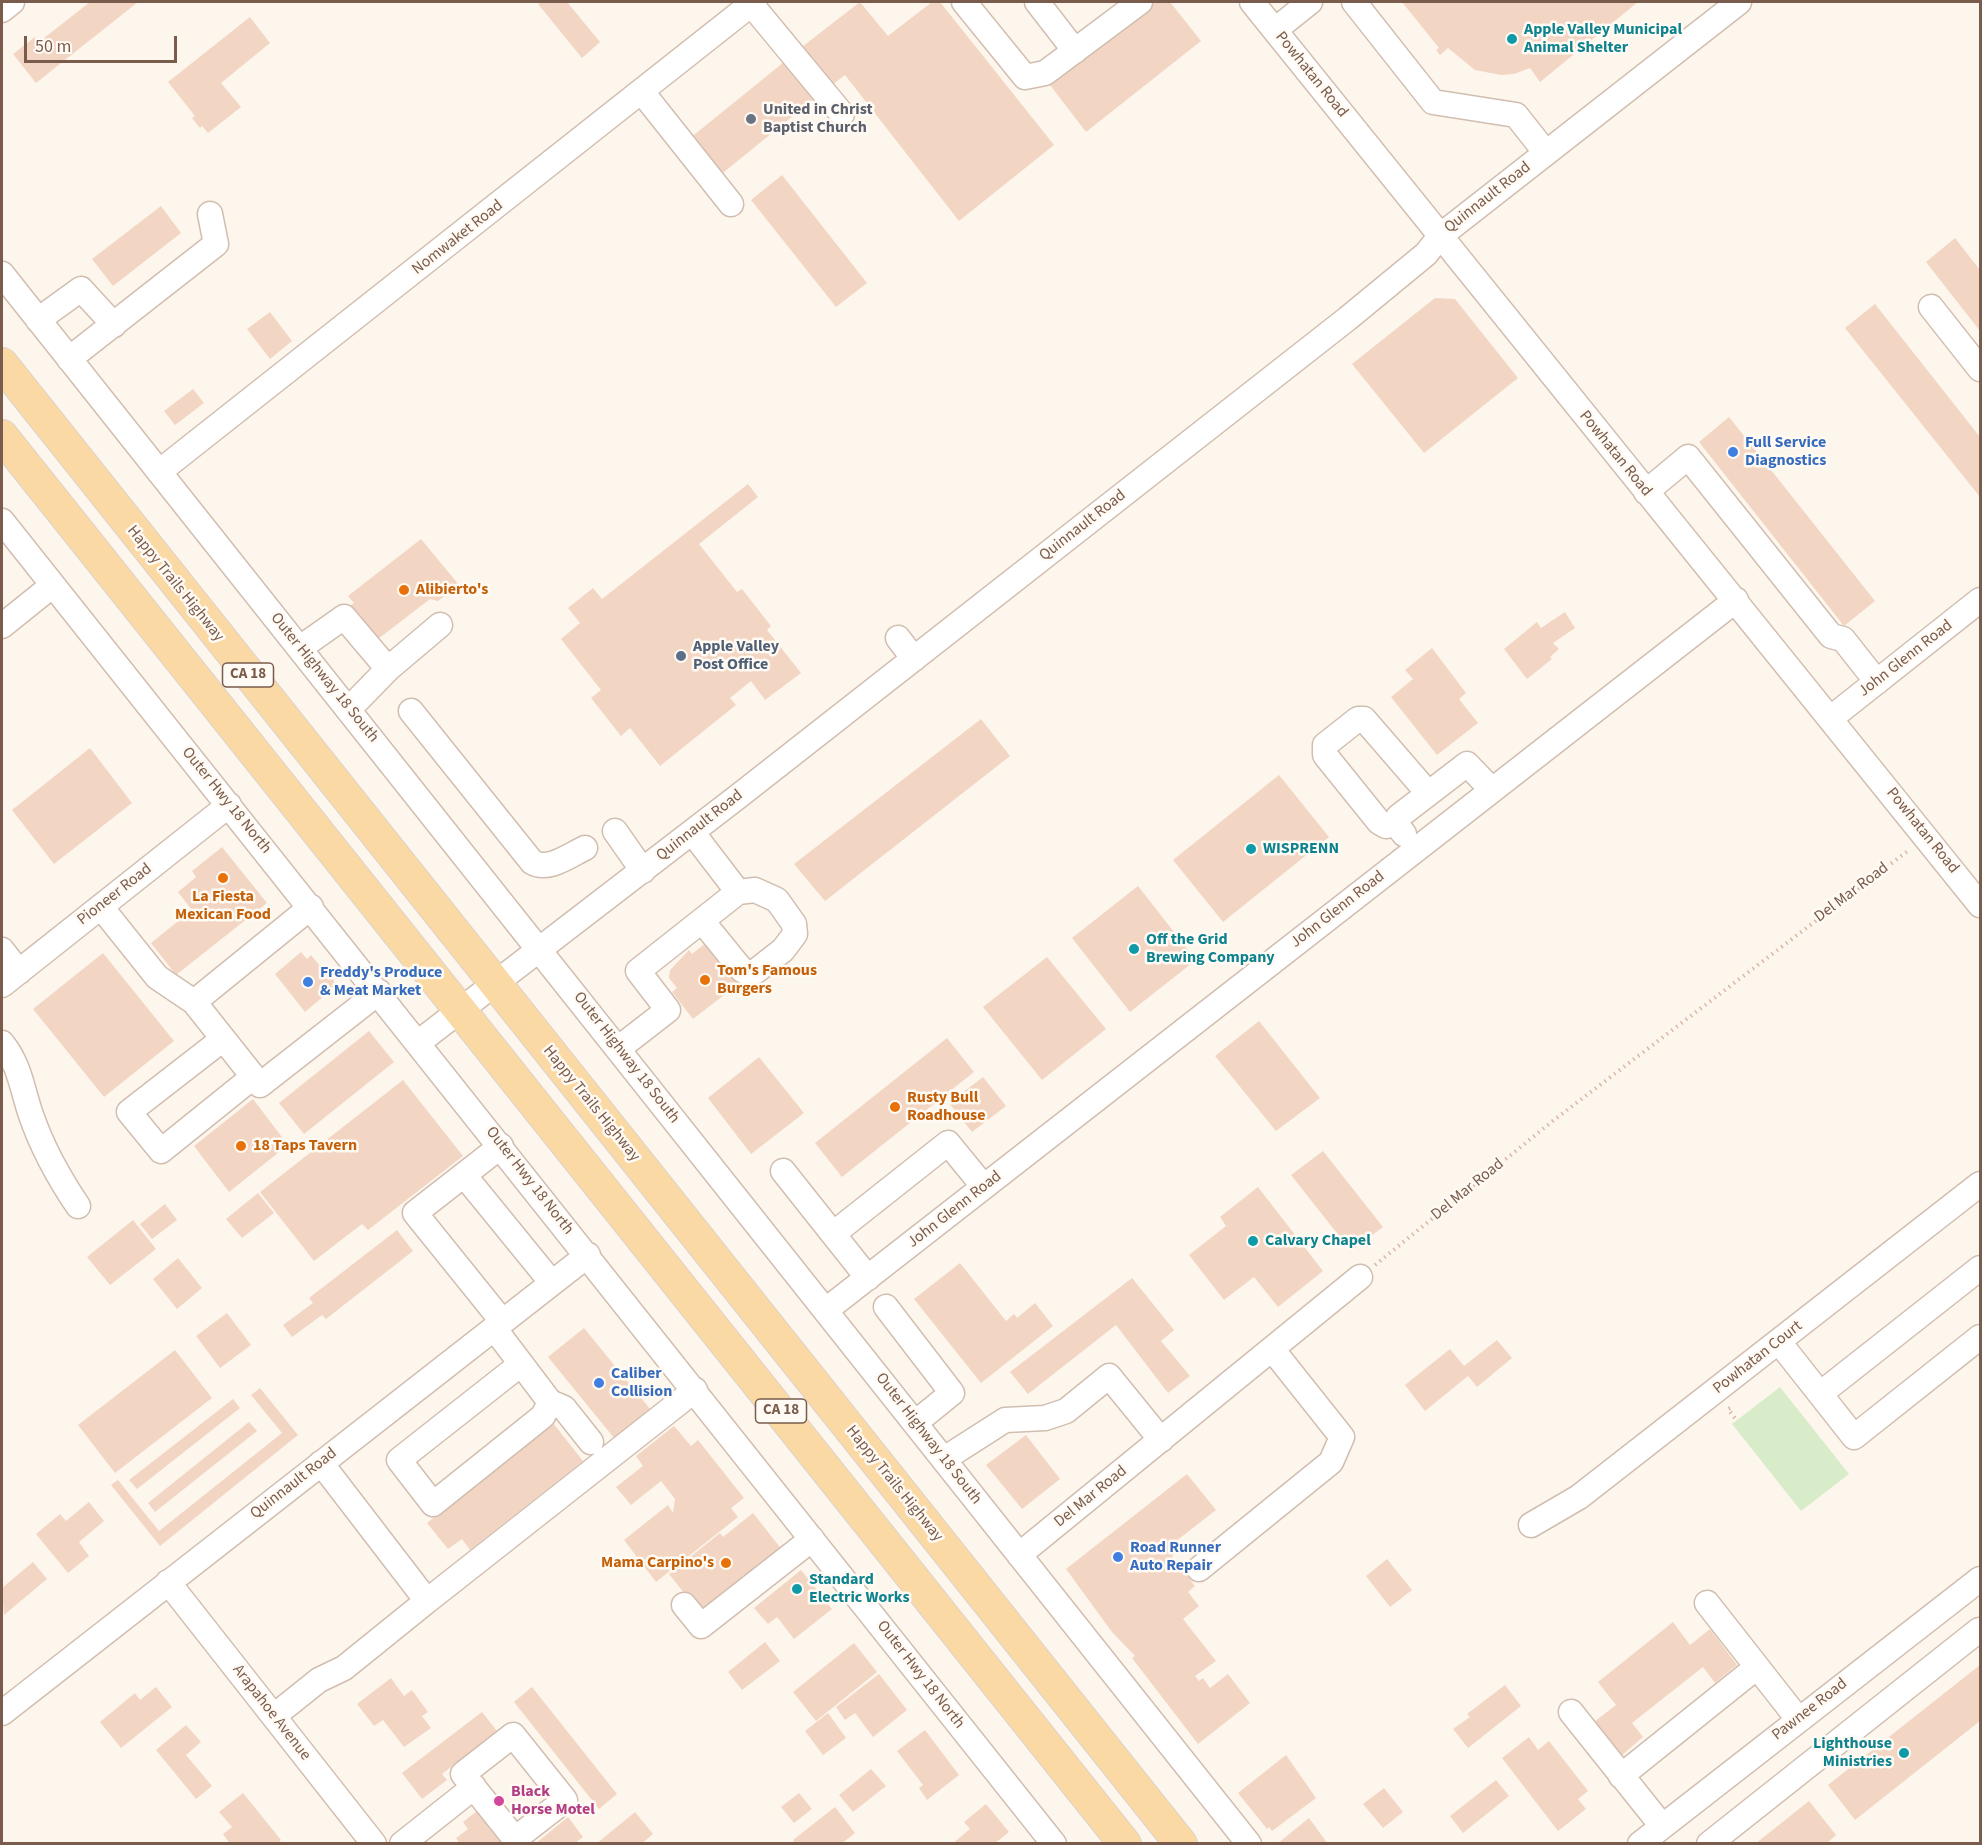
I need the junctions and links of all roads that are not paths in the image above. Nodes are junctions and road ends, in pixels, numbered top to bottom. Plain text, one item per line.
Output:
1 (12, 2) edge
2 (964, 2) edge
3 (1037, 2) edge
4 (1140, 2) edge
5 (1252, 2) edge
6 (1310, 2) edge
7 (1354, 2) edge
8 (1739, 2) edge
9 (753, 3) edge
10 (2, 10) edge
11 (1275, 30) junction
12 (1075, 51) junction
13 (642, 92) junction
14 (842, 114) dead end
15 (1546, 153) junction
16 (731, 204) dead end
17 (210, 214) dead end
18 (1440, 236) junction
19 (2, 274) edge
20 (1931, 307) dead end
21 (38, 320) junction
22 (114, 325) junction
23 (69, 359) junction
24 (2, 364) edge
25 (1980, 369) edge
26 (2, 436) edge
27 (159, 472) junction
28 (1646, 492) junction
29 (2, 520) edge
30 (53, 585) junction
31 (1736, 600) junction
32 (1980, 600) edge
33 (440, 625) dead end
34 (2, 626) edge
35 (897, 638) dead end
36 (300, 648) junction
37 (914, 659) junction
38 (388, 669) junction
39 (1877, 682) junction
40 (349, 709) junction
41 (411, 711) dead end
42 (1831, 718) junction
43 (1492, 790) junction
44 (1428, 793) junction
45 (229, 805) junction
46 (1396, 824) junction
47 (615, 831) dead end
48 (692, 832) junction
49 (585, 848) dead end
50 (1416, 849) junction
51 (643, 871) junction
52 (738, 892) junction
53 (1980, 905) edge
54 (101, 907) junction
55 (311, 907) junction
56 (702, 921) junction
57 (2, 950) edge
58 (540, 950) junction
59 (10, 979) edge
60 (495, 986) junction
61 (378, 992) junction
62 (194, 1002) junction
63 (462, 1010) junction
64 (223, 1039) junction
65 (2, 1042) edge
66 (419, 1042) junction
67 (619, 1048) junction
68 (253, 1077) junction
69 (501, 1146) junction
70 (783, 1171) dead end
71 (464, 1175) junction
72 (1980, 1185) edge
73 (984, 1187) junction
74 (78, 1206) dead end
75 (833, 1234) junction
76 (588, 1255) junction
77 (1980, 1268) edge
78 (1360, 1277) road end
79 (868, 1278) junction
80 (552, 1283) junction
81 (886, 1307) dead end
82 (826, 1310) junction
83 (498, 1325) junction
84 (1980, 1337) edge
85 (1779, 1341) junction
86 (1272, 1349) junction
87 (521, 1365) junction
88 (695, 1390) junction
89 (1820, 1394) junction
90 (550, 1402) junction
91 (915, 1422) junction
92 (1161, 1440) junction
93 (591, 1442) dead end
94 (944, 1460) junction
95 (321, 1463) junction
96 (1531, 1525) dead end
97 (812, 1539) junction
98 (1019, 1555) junction
99 (1199, 1569) dead end
100 (1980, 1579) edge
101 (168, 1582) junction
102 (427, 1601) junction
103 (1707, 1603) dead end
104 (684, 1605) dead end
105 (1979, 1630) dead end
106 (1757, 1667) junction
107 (1571, 1712) dead end
108 (2, 1713) edge
109 (274, 1716) junction
110 (1798, 1719) junction
111 (1621, 1776) junction
112 (474, 1787) dead end
113 (1100, 1812) junction
114 (1662, 1826) junction
115 (374, 1844) edge
116 (402, 1844) edge
117 (1054, 1844) edge
118 (1125, 1844) edge
119 (1146, 1844) edge
120 (1181, 1844) edge
121 (1249, 1844) edge
122 (1640, 1844) edge
123 (1708, 1844) edge

1 - 10 street
2 - 12 street
3 - 12 street
4 - 12 street
5 - 11 street, Powhatan Road
6 - 11 street
7 - 15 street
8 - 15 street, Quinnault Road
9 - 13 street, Nomwaket Road
9 - 14 street
11 - 18 street, Powhatan Road
13 - 16 street
13 - 27 street, Nomwaket Road
15 - 18 street, Quinnault Road
17 - 22 street
18 - 28 street, Powhatan Road
18 - 37 street, Quinnault Road
19 - 21 street, Outer Highway 18 South
20 - 25 street
21 - 22 street
21 - 23 street, Outer Highway 18 South
22 - 23 street
23 - 27 street, Outer Highway 18 South
24 - 60 main road, Happy Trails Highway / CA 18
26 - 63 main road, CA 18
27 - 36 street, Outer Highway 18 South
28 - 31 street, Powhatan Road
28 - 39 street
29 - 30 street, Outer Hwy 18 North
30 - 34 street
30 - 45 street, Outer Hwy 18 North
31 - 42 street, Powhatan Road
31 - 43 street, John Glenn Road
32 - 39 street, John Glenn Road
33 - 38 street
35 - 37 street
36 - 38 street
36 - 40 street, Outer Highway 18 South
37 - 48 street, Quinnault Road
38 - 40 street
39 - 42 street, John Glenn Road
40 - 58 street, Outer Highway 18 South
41 - 49 street
42 - 53 street, Powhatan Road
43 - 44 street
43 - 50 street, John Glenn Road
44 - 46 street
44 - 46 street
45 - 54 street, Pioneer Road
45 - 55 street, Outer Hwy 18 North
46 - 50 street
47 - 51 street
48 - 51 street, Quinnault Road
48 - 52 street
50 - 73 street, John Glenn Road
51 - 58 street, Quinnault Road
52 - 56 street
52 - 56 street
54 - 59 street, Pioneer Road
54 - 62 street
55 - 61 street, Outer Hwy 18 North
55 - 62 street
56 - 67 street
57 - 59 street
58 - 60 street, Quinnault Road
58 - 67 street, Outer Highway 18 South
60 - 63 street, Quinnault Road
60 - 120 main road, Happy Trails Highway / CA 18
61 - 66 street, Outer Hwy 18 North
61 - 68 street
62 - 64 street
63 - 66 street, Quinnault Road
63 - 113 main road, CA 18
64 - 68 street
64 - 68 street
65 - 74 street
66 - 69 street, Outer Hwy 18 North
67 - 82 street, Outer Highway 18 South
69 - 71 street
69 - 76 street, Outer Hwy 18 North
70 - 75 street
71 - 80 street
71 - 83 street
72 - 85 street, Powhatan Court
73 - 75 street
73 - 79 street, John Glenn Road
75 - 79 street
76 - 80 street, Quinnault Road
76 - 88 street, Outer Hwy 18 North
77 - 89 street
78 - 86 street, Del Mar Road
79 - 82 street, John Glenn Road
80 - 83 street, Quinnault Road
81 - 91 street
82 - 91 street, Outer Highway 18 South
83 - 87 street
83 - 95 street, Quinnault Road
84 - 89 street
85 - 89 street
85 - 96 street, Powhatan Court
86 - 92 street, Del Mar Road
86 - 99 street
87 - 90 street
87 - 90 street
88 - 97 street, Outer Hwy 18 North
88 - 102 street
90 - 93 street
91 - 94 street, Outer Highway 18 South
92 - 94 street
92 - 98 street, Del Mar Road
94 - 98 street, Outer Highway 18 South
95 - 101 street, Quinnault Road
95 - 102 street
97 - 104 street
97 - 117 street, Outer Hwy 18 North
98 - 121 street, Outer Highway 18 South
100 - 110 street, Pawnee Road
101 - 108 street, Quinnault Road
101 - 109 street, Arapahoe Avenue
102 - 109 street
103 - 106 street
105 - 123 street
106 - 110 street
106 - 111 street
107 - 111 street
109 - 115 street, Arapahoe Avenue
110 - 114 street, Pawnee Road
111 - 114 street
112 - 116 street
113 - 118 main road, CA 18
113 - 119 main road
114 - 122 street, Pawnee Road

